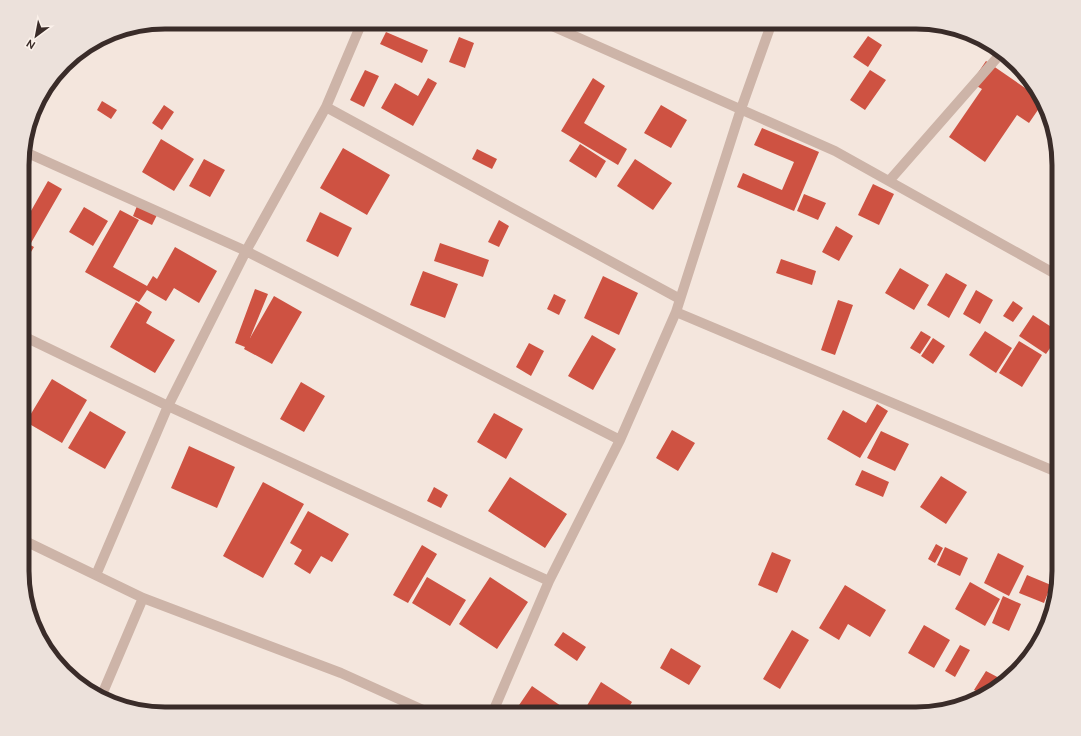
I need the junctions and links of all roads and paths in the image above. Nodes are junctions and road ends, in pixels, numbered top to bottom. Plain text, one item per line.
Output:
1 (359, 29) edge
2 (559, 29) edge
3 (770, 29) edge
4 (998, 56) edge
5 (326, 107) junction
6 (741, 109) junction
7 (30, 154) edge
8 (889, 181) junction
9 (246, 251) junction
10 (1052, 272) edge
11 (680, 299) junction
12 (676, 312) junction
13 (29, 339) edge
14 (168, 406) junction
15 (620, 440) junction
16 (1052, 470) edge
17 (29, 543) edge
18 (96, 575) junction
19 (549, 581) junction
20 (143, 598) junction
21 (103, 692) edge
22 (416, 707) edge
23 (495, 707) edge

1 - 5 street
2 - 6 street
3 - 6 street
4 - 8 street
5 - 9 street
5 - 11 street
6 - 8 street
6 - 11 street
7 - 9 street
8 - 10 street
9 - 14 street
9 - 15 street
11 - 12 street
12 - 15 street
12 - 16 street
13 - 14 street
14 - 18 street
14 - 19 street
15 - 19 street
17 - 18 street
18 - 20 street
19 - 23 street
20 - 21 street
20 - 22 street

